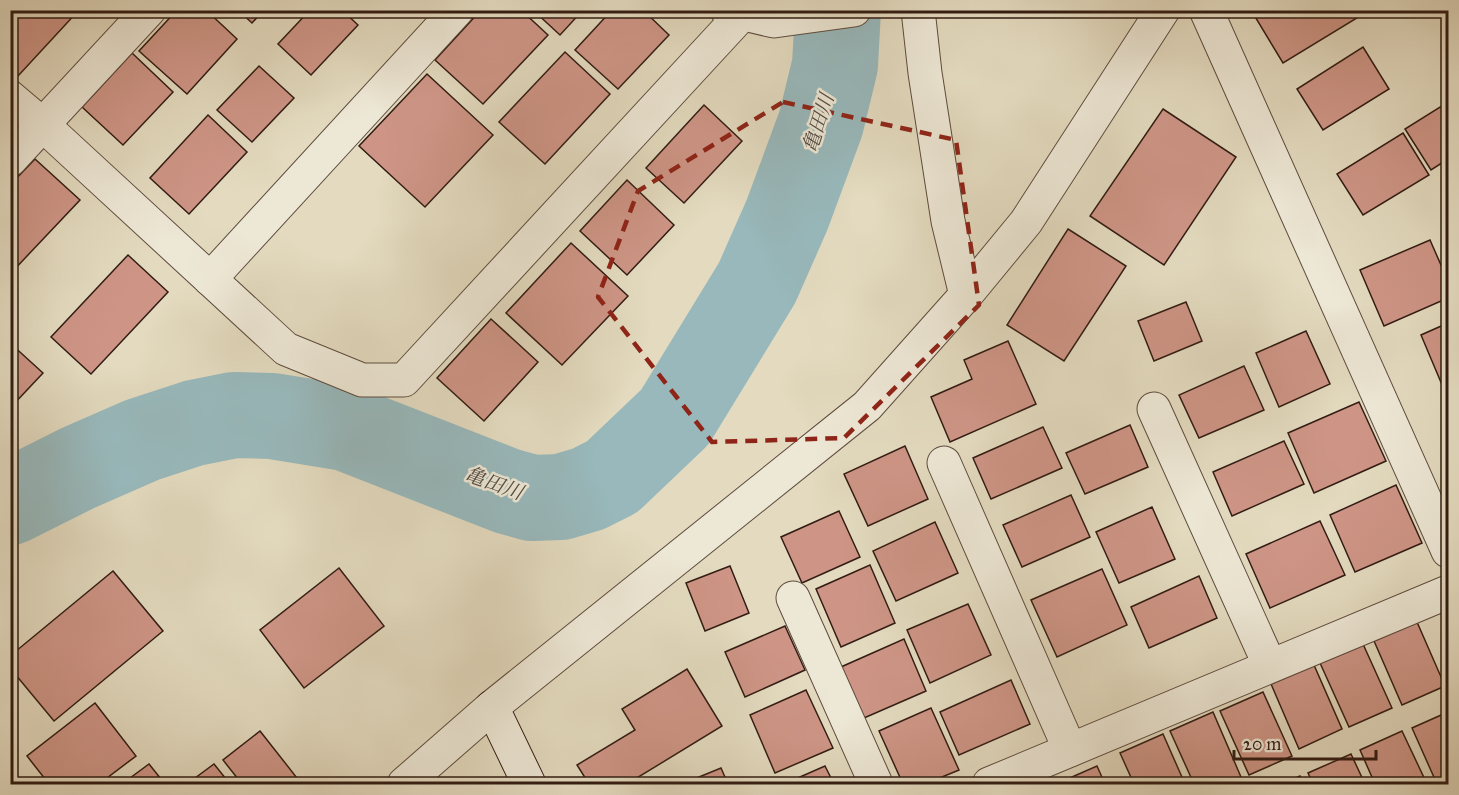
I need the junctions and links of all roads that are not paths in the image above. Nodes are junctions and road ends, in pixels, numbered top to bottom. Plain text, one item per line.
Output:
1 (149, 10) edge
2 (457, 10) edge
3 (854, 10) edge
4 (918, 10) edge
5 (1163, 10) edge
6 (1206, 10) edge
7 (735, 12) edge
8 (10, 97) edge
9 (44, 125) junction
10 (10, 160) edge
11 (210, 279) junction
12 (966, 295) junction
13 (1154, 409) dead end
14 (944, 463) dead end
15 (1449, 551) edge
16 (1449, 592) edge
17 (793, 598) dead end
18 (1270, 666) junction
19 (492, 707) junction
20 (1070, 750) junction
21 (404, 784) edge
22 (529, 784) edge
23 (876, 784) edge
24 (989, 784) edge

1 - 9 street
2 - 11 street
3 - 7 street
4 - 12 street
5 - 12 street
6 - 15 street
7 - 11 street
8 - 9 street
9 - 10 street
9 - 11 street
12 - 19 street
13 - 18 street
14 - 20 street
16 - 18 street
17 - 23 street
18 - 20 street
19 - 21 street
19 - 22 street
20 - 24 street

